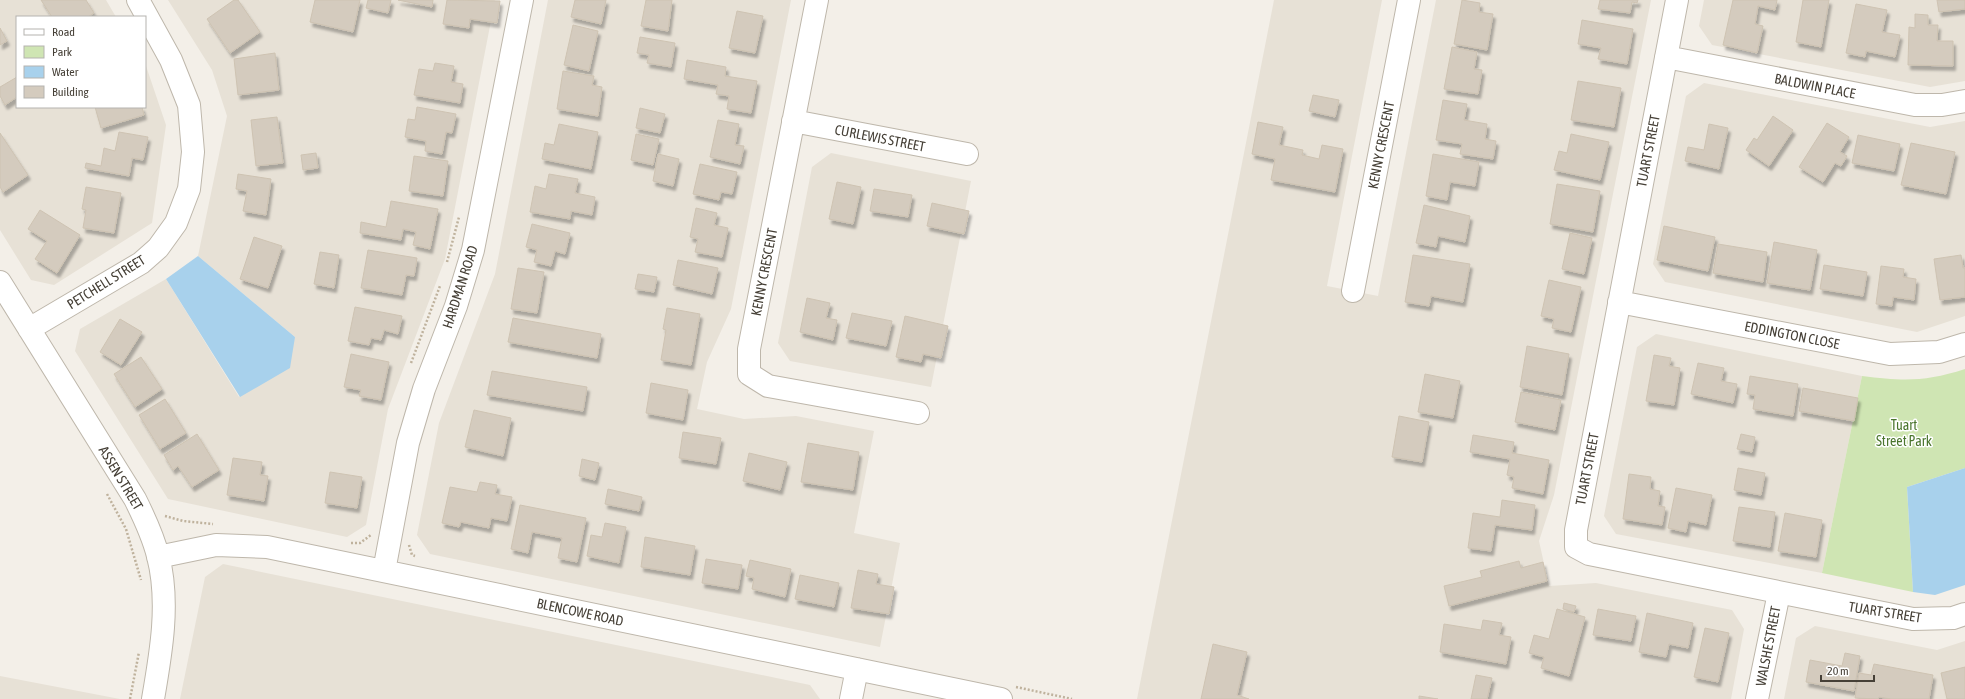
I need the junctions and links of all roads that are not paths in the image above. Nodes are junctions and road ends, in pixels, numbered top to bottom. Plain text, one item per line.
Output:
1 (138, 0) edge
2 (522, 0) edge
3 (817, 0) edge
4 (1410, 0) edge
5 (1677, 0) edge
6 (1666, 57) junction
7 (1965, 101) edge
8 (793, 121) junction
9 (967, 154) dead end
10 (0, 282) edge
11 (1353, 291) dead end
12 (1619, 302) junction
13 (29, 330) junction
14 (1965, 344) edge
15 (918, 413) dead end
16 (158, 557) junction
17 (384, 571) junction
18 (1779, 593) junction
19 (1965, 614) edge
20 (857, 669) junction
21 (153, 699) edge
22 (851, 699) edge
23 (1001, 699) edge
24 (1757, 699) edge

1 - 13 street, PETCHELL STREET
2 - 17 street, HARDMAN ROAD
3 - 8 street, KENNY CRESCENT
4 - 11 street, KENNY CRESCENT
5 - 6 street, TUART STREET
6 - 7 street, BALDWIN PLACE
6 - 12 street, TUART STREET
8 - 9 street, CURLEWIS STREET
8 - 15 street, KENNY CRESCENT
10 - 13 street, ASSEN STREET
12 - 14 street, EDDINGTON CLOSE
12 - 18 street, TUART STREET
13 - 16 street, ASSEN STREET
16 - 17 street, BLENCOWE ROAD
16 - 21 street, ASSEN STREET
17 - 20 street, BLENCOWE ROAD
18 - 19 street, TUART STREET
18 - 24 street, WALSHE STREET
20 - 22 street
20 - 23 street, BLENCOWE ROAD

